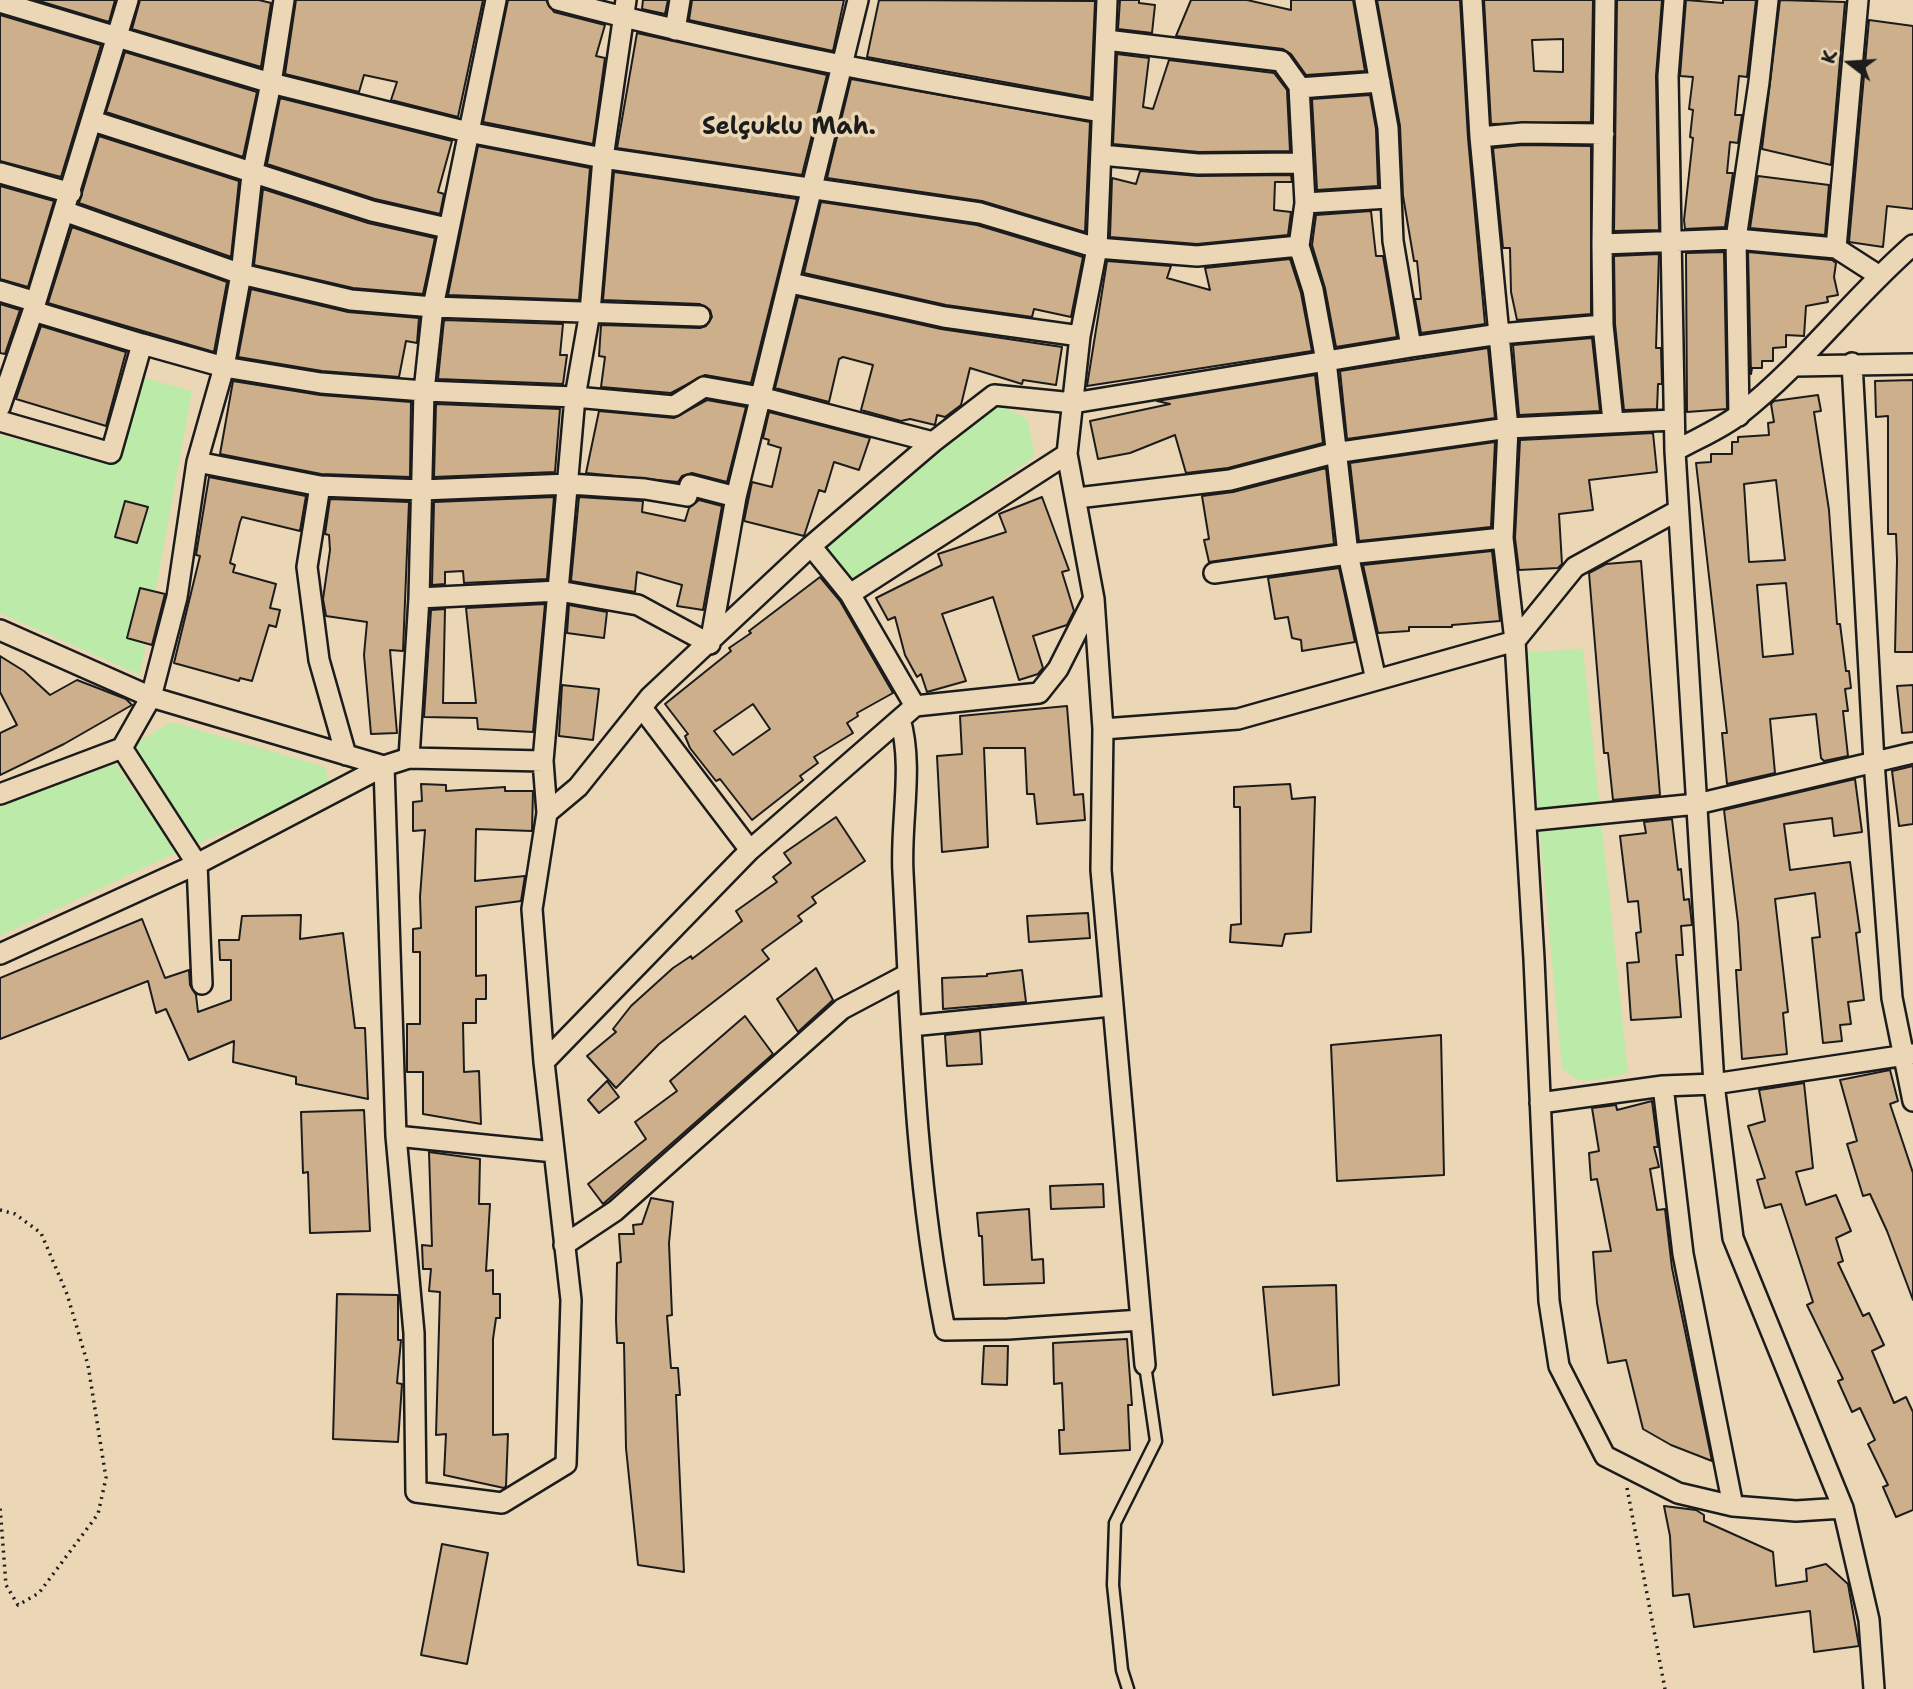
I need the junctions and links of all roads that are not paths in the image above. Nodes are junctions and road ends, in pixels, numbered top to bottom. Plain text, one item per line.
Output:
1 (128, 0) edge
2 (284, 0) edge
3 (496, 0) edge
4 (558, 0) edge
5 (680, 0) edge
6 (858, 0) edge
7 (1107, 0) edge
8 (1365, 0) edge
9 (1472, 0) edge
10 (1605, 0) edge
11 (1674, 0) edge
12 (1768, 0) edge
13 (1858, 0) edge
14 (0, 2) edge
15 (624, 9) edge
16 (675, 30) junction
17 (118, 37) junction
18 (1106, 40) junction
19 (842, 66) junction
20 (1380, 82) junction
21 (271, 83) junction
22 (1299, 88) junction
23 (1101, 112) junction
24 (93, 121) junction
25 (468, 132) junction
26 (1604, 134) junction
27 (1480, 137) junction
28 (1101, 155) junction
29 (603, 158) junction
30 (1303, 163) junction
31 (0, 173) edge
32 (252, 175) junction
33 (813, 186) junction
34 (1389, 198) junction
35 (67, 202) junction
36 (1305, 203) junction
37 (447, 228) junction
38 (1672, 240) junction
39 (1736, 240) junction
40 (1602, 244) junction
41 (1913, 245) edge
42 (1299, 246) junction
43 (1097, 248) junction
44 (1836, 248) junction
45 (241, 274) junction
46 (1878, 275) junction
47 (791, 283) junction
48 (0, 291) edge
49 (33, 306) junction
50 (433, 307) junction
51 (590, 312) junction
52 (701, 316) dead end
53 (1603, 325) junction
54 (1500, 334) junction
55 (1080, 335) junction
56 (142, 344) junction
57 (1411, 346) junction
58 (1326, 361) junction
59 (8, 362) edge
60 (1852, 363) junction
61 (1913, 364) edge
62 (1796, 366) junction
63 (224, 367) junction
64 (424, 391) junction
65 (575, 397) junction
66 (760, 397) junction
67 (1073, 402) junction
68 (0, 407) edge
69 (1738, 416) junction
70 (1673, 420) junction
71 (0, 421) edge
72 (1613, 421) junction
73 (1508, 428) junction
74 (933, 442) junction
75 (1675, 451) junction
76 (1334, 453) junction
77 (1067, 454) junction
78 (197, 461) junction
79 (569, 484) junction
80 (320, 486) junction
81 (422, 490) junction
82 (736, 497) junction
83 (1077, 498) junction
84 (1677, 511) junction
85 (1503, 538) junction
86 (811, 546) junction
87 (1348, 554) junction
88 (1214, 573) dead end
89 (559, 591) junction
90 (850, 594) junction
91 (419, 598) junction
92 (1094, 599) junction
93 (0, 630) edge
94 (1515, 641) junction
95 (710, 644) junction
96 (1376, 680) junction
97 (151, 697) junction
98 (642, 708) junction
99 (908, 713) junction
100 (1103, 729) junction
101 (122, 748) junction
102 (1913, 753) edge
103 (345, 755) junction
104 (409, 758) junction
105 (543, 761) junction
106 (1874, 762) junction
107 (384, 766) junction
108 (0, 794) edge
109 (1697, 804) junction
110 (547, 813) junction
111 (1526, 821) junction
112 (750, 849) junction
113 (197, 864) junction
114 (0, 954) edge
115 (908, 974) junction
116 (202, 984) dead end
117 (1111, 1006) junction
118 (911, 1026) junction
119 (1908, 1055) edge
120 (544, 1062) junction
121 (1714, 1084) junction
122 (1663, 1086) junction
123 (1913, 1101) edge
124 (1540, 1103) junction
125 (396, 1136) junction
126 (554, 1152) junction
127 (564, 1244) junction
128 (1141, 1320) junction
129 (1145, 1365) joint
130 (1733, 1506) junction
131 (1843, 1508) junction
132 (1128, 1689) edge
133 (1874, 1689) edge

1 - 17 street
2 - 21 street
3 - 25 street
4 - 15 street
5 - 16 street
6 - 19 street
7 - 18 street
8 - 20 street
9 - 27 street
10 - 26 street
11 - 38 street
12 - 39 street
13 - 44 street
14 - 17 street
15 - 16 street
15 - 29 street
16 - 19 street
17 - 21 street
17 - 24 street
18 - 22 street
18 - 23 street
19 - 23 street
19 - 33 street
20 - 22 street
20 - 34 street
21 - 25 street
21 - 32 street
22 - 30 street
23 - 28 street
24 - 32 street
24 - 35 street
25 - 29 street
25 - 37 street
26 - 27 street
26 - 40 street
27 - 54 street
28 - 30 street
28 - 43 street
29 - 33 street
29 - 51 street
30 - 36 street
31 - 35 street
32 - 37 street
32 - 45 street
33 - 43 street
33 - 47 street
34 - 36 street
34 - 57 street
35 - 45 street
35 - 49 street
36 - 42 street
37 - 50 street
38 - 39 street
38 - 40 street
38 - 70 street
39 - 44 street
39 - 69 street
40 - 53 street
41 - 46 street
42 - 43 street
42 - 58 street
43 - 55 street
44 - 46 street
45 - 50 street
45 - 63 street
46 - 62 street
47 - 55 street
47 - 66 street
48 - 49 street
49 - 56 street
49 - 59 street
50 - 51 street
50 - 64 street
51 - 52 street
51 - 65 street
53 - 54 street
53 - 72 street
54 - 57 street
54 - 73 street
55 - 67 street
56 - 63 street
56 - 71 street
57 - 58 street
58 - 67 street
58 - 76 street
59 - 68 street
60 - 61 street
60 - 62 street
60 - 106 street
62 - 69 street
63 - 64 street
63 - 78 street
64 - 65 street
64 - 81 street
65 - 66 street
65 - 79 street
66 - 74 street
66 - 82 street
67 - 74 street
67 - 77 street
69 - 75 street
70 - 72 street
70 - 75 street
72 - 73 street
73 - 76 street
73 - 85 street
74 - 86 street
75 - 84 street
76 - 83 street
76 - 87 street
77 - 83 street
77 - 90 street
78 - 80 street
78 - 97 street
79 - 81 street
79 - 82 street
79 - 89 street
80 - 81 street
80 - 103 street
81 - 91 street
82 - 95 street
83 - 92 street
84 - 94 street
84 - 109 street
85 - 87 street
85 - 94 street
86 - 90 street
86 - 95 street
87 - 88 street
87 - 96 street
89 - 91 street
89 - 95 street
89 - 105 street
90 - 99 street
91 - 104 street
92 - 99 street
92 - 100 street
93 - 97 street
94 - 96 street
94 - 111 street
95 - 98 street
96 - 100 street
97 - 101 street
97 - 103 street
98 - 110 street
98 - 112 street
99 - 112 street
99 - 115 street
100 - 117 street
101 - 108 street
101 - 113 street
102 - 106 street
103 - 107 street
104 - 105 street
104 - 107 street
105 - 110 street
106 - 109 street
106 - 119 street
107 - 113 street
107 - 125 street
109 - 111 street
109 - 121 street
110 - 120 street
111 - 124 street
112 - 120 street
113 - 114 street
113 - 116 street
115 - 118 street
115 - 127 street
117 - 118 street
117 - 128 street
118 - 128 street
119 - 121 street
119 - 123 street
120 - 126 street
121 - 122 street
121 - 131 street
122 - 124 street
122 - 130 street
124 - 130 street
125 - 126 street
125 - 127 street
126 - 127 street
128 - 129 street
129 - 132 lane
130 - 131 street
131 - 133 street

